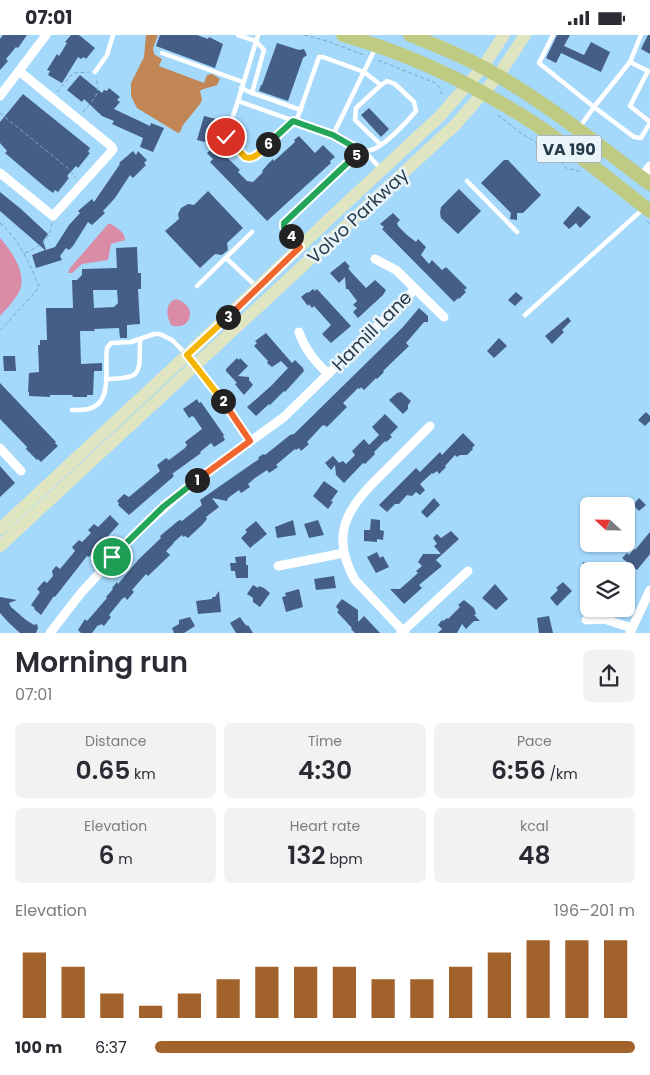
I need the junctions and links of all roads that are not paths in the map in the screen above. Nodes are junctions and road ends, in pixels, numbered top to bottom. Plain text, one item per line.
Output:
1 (46, 35) edge
2 (113, 35) edge
3 (238, 35) edge
4 (258, 35) edge
5 (343, 35) edge
6 (410, 35) edge
7 (504, 35) edge
8 (524, 35) edge
9 (553, 35) edge
10 (641, 35) edge
11 (256, 41) junction
12 (377, 46) junction
13 (162, 53) dead end
14 (630, 62) junction
15 (482, 68) junction
16 (18, 71) junction
17 (95, 72) road end
18 (364, 72) junction
19 (498, 76) junction
20 (468, 84) junction
21 (242, 85) junction
22 (381, 85) junction
23 (252, 93) junction
24 (484, 93) junction
25 (0, 96) edge
26 (238, 101) junction
27 (594, 107) junction
28 (301, 110) junction
29 (295, 122) junction
30 (650, 123) edge
31 (578, 129) junction
32 (333, 135) junction
33 (381, 145) junction
34 (361, 151) junction
35 (650, 166) edge
36 (382, 171) junction
37 (0, 173) edge
38 (467, 181) dead end
39 (646, 181) edge
40 (644, 211) edge
41 (252, 232) dead end
42 (517, 232) dead end
43 (297, 250) junction
44 (226, 257) junction
45 (375, 259) dead end
46 (305, 264) junction
47 (197, 286) dead end
48 (257, 288) junction
49 (415, 289) junction
50 (525, 315) dead end
51 (444, 317) dead end
52 (299, 332) dead end
53 (140, 339) junction
54 (187, 355) junction
55 (195, 366) junction
56 (328, 374) junction
57 (106, 379) junction
58 (72, 410) dead end
59 (430, 426) dead end
60 (250, 441) junction
61 (0, 448) edge
62 (21, 471) dead end
63 (0, 529) edge
64 (0, 547) edge
65 (344, 553) junction
66 (278, 566) dead end
67 (468, 571) dead end
68 (650, 590) edge
69 (586, 620) dead end
70 (631, 630) edge
71 (404, 632) edge
72 (50, 633) edge

1 - 16 street
2 - 17 lane
3 - 11 lane
4 - 11 lane
5 - 12 main road, VA 190
6 - 15 main road, VA 190
7 - 15 main road, Volvo Parkway
8 - 19 main road, Volvo Parkway
9 - 27 lane
10 - 14 lane
11 - 21 lane
11 - 23 lane
12 - 18 lane
12 - 20 main road, VA 190
13 - 21 lane
14 - 27 lane
14 - 30 lane
15 - 19 main road, VA 190
15 - 20 main road, Volvo Parkway
16 - 25 street
16 - 37 street
18 - 22 lane
18 - 28 lane
18 - 32 lane
19 - 24 main road, Volvo Parkway
19 - 31 main road, VA 190
20 - 24 main road, VA 190
20 - 36 main road, Volvo Parkway
21 - 23 lane
21 - 26 lane
22 - 33 lane
22 - 33 lane
23 - 28 lane
24 - 40 main road, VA 190
24 - 46 main road, Volvo Parkway
26 - 29 lane
26 - 29 lane
27 - 30 lane
27 - 31 lane
28 - 29 lane
29 - 32 lane
31 - 39 main road, VA 190
32 - 34 lane
33 - 34 lane
34 - 36 lane
34 - 43 lane
35 - 39 street
36 - 43 main road, Volvo Parkway
38 - 42 lane
40 - 50 lane
41 - 44 lane
43 - 46 lane
43 - 48 main road, Volvo Parkway
44 - 47 lane
44 - 48 lane
45 - 49 street, Hamill Lane
46 - 55 main road, Volvo Parkway
48 - 54 main road, Volvo Parkway
49 - 51 street, Hamill Lane
49 - 56 street, Hamill Lane
52 - 56 street
53 - 54 lane
53 - 57 lane
53 - 57 lane
54 - 55 street
54 - 63 main road, Volvo Parkway
55 - 60 street
55 - 64 main road, Volvo Parkway
56 - 60 street, Hamill Lane
57 - 58 lane
59 - 65 street
60 - 72 street, Hamill Lane
61 - 62 street
65 - 66 street
65 - 71 street
67 - 71 street
68 - 70 street
69 - 70 street

